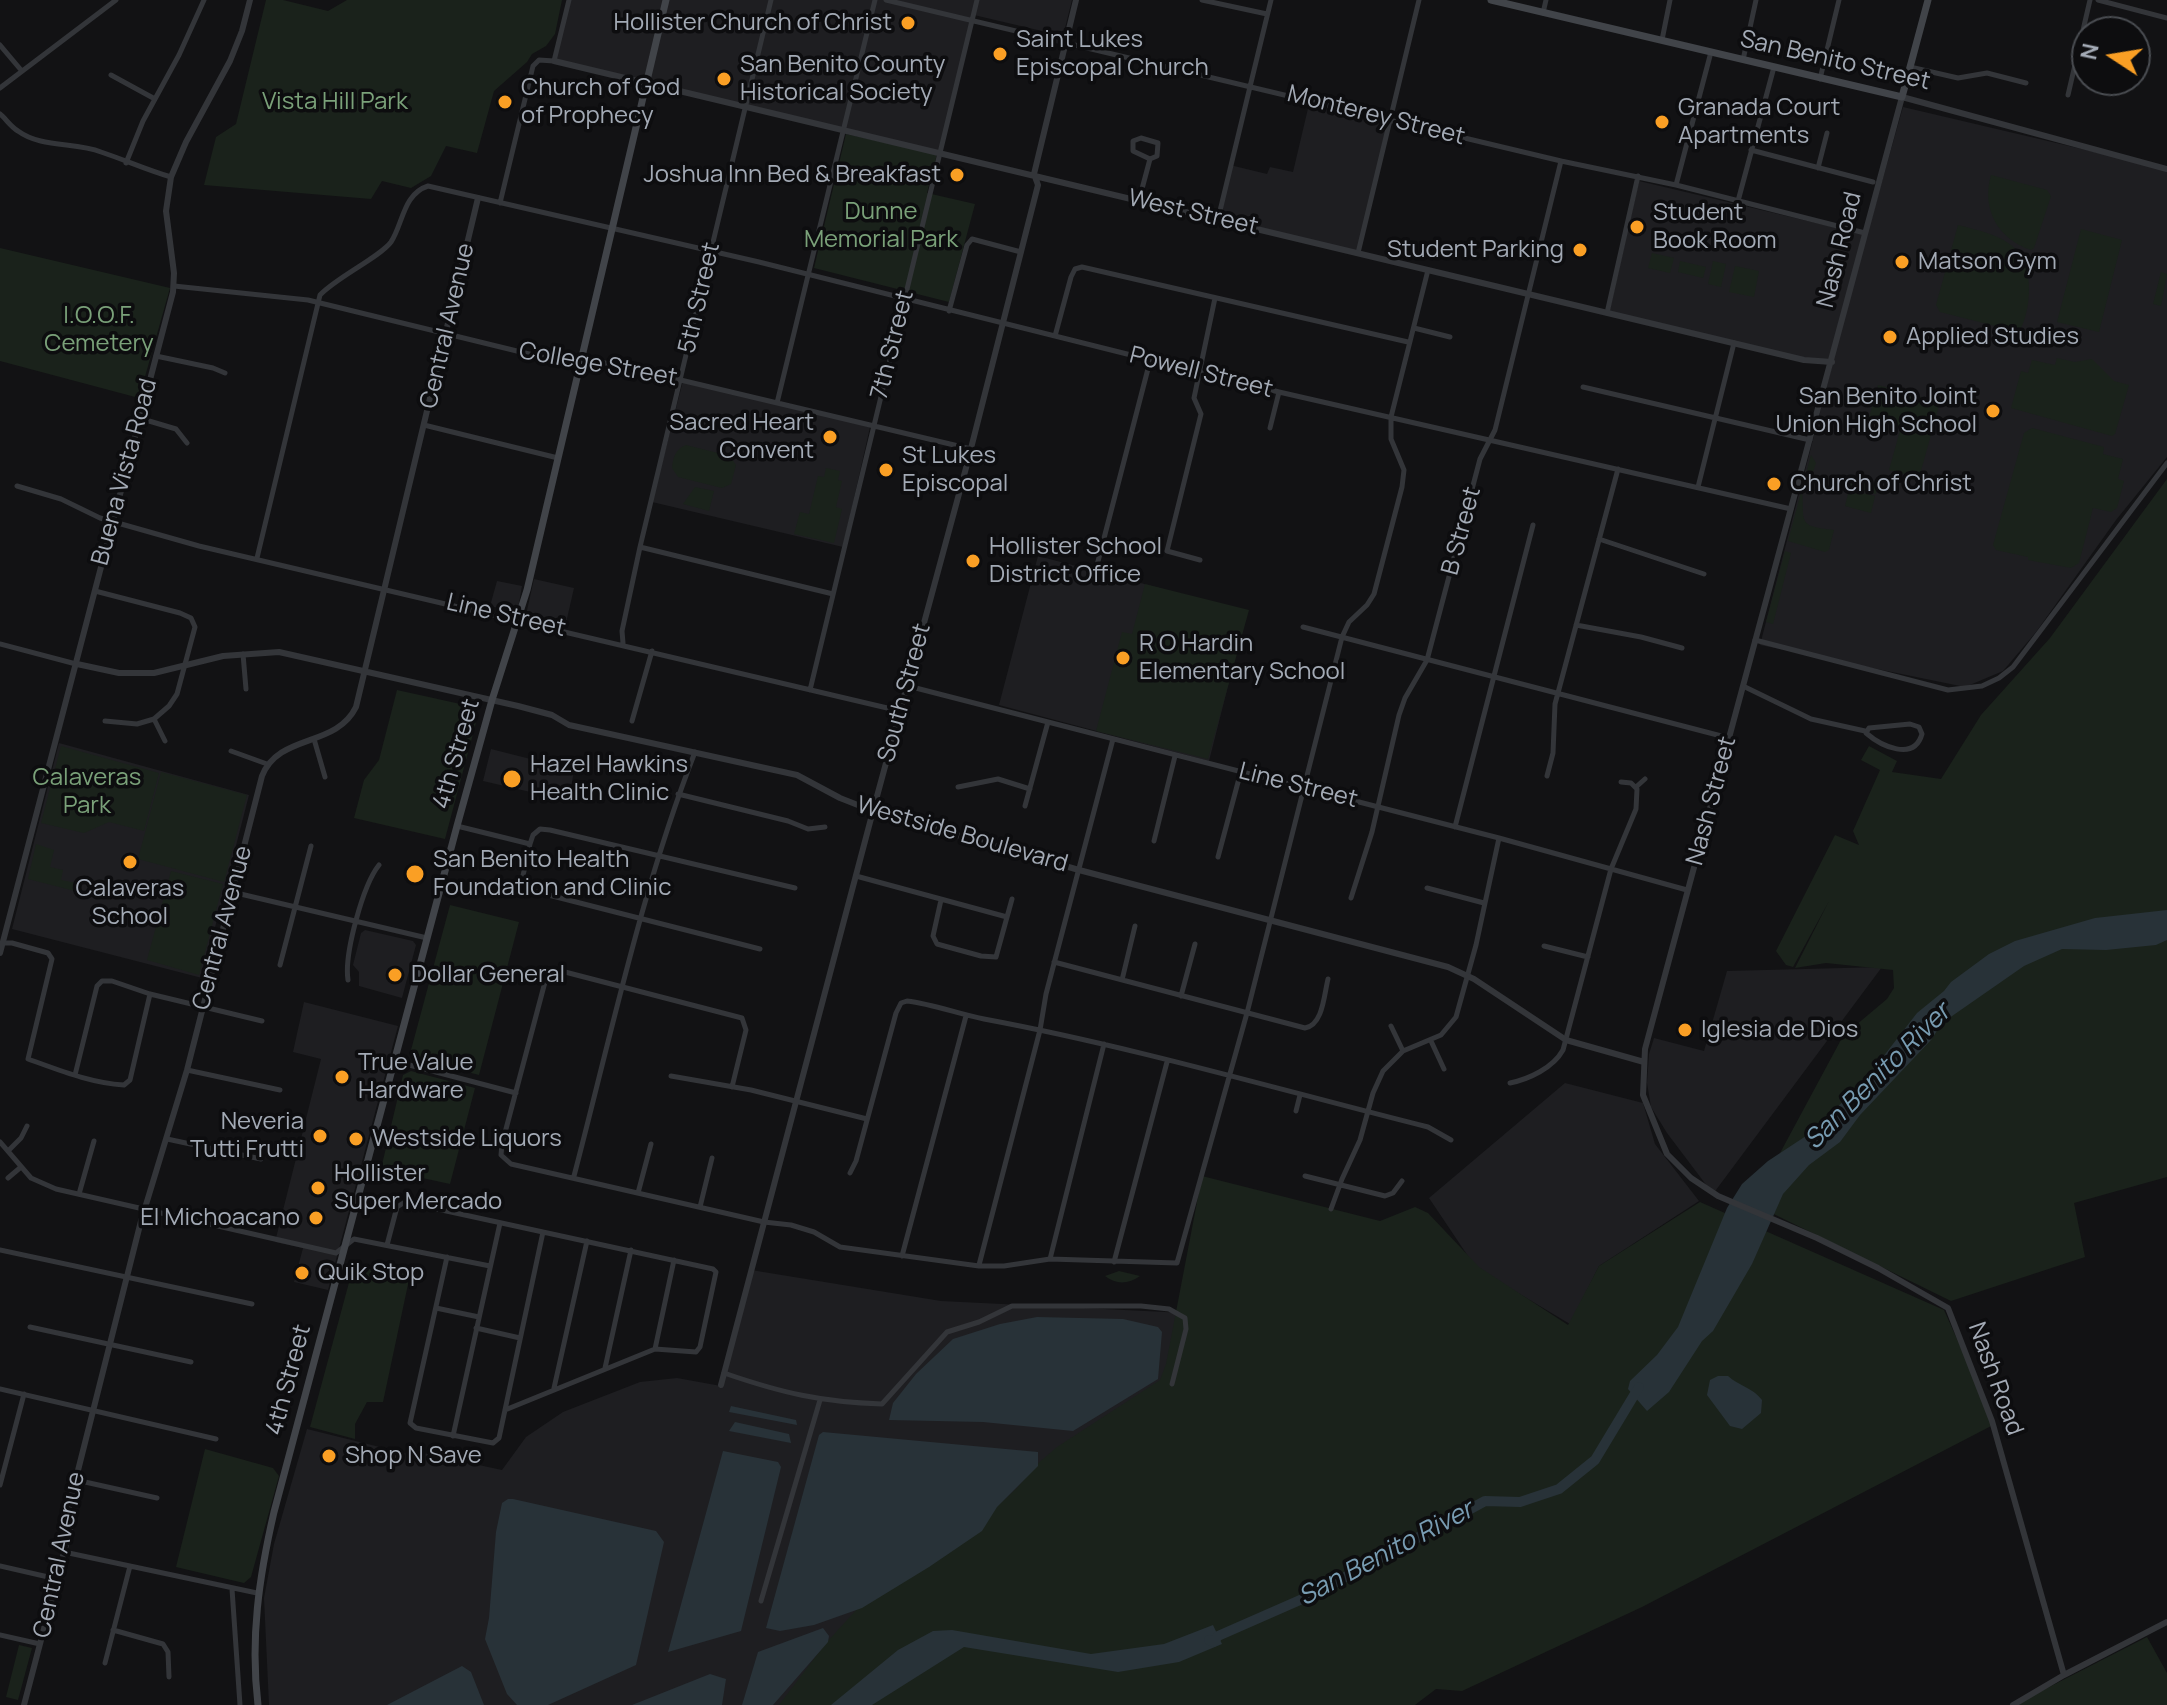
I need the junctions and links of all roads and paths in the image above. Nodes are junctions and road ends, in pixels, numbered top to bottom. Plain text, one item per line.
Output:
1 (116, 0) edge
2 (204, 0) edge
3 (250, 0) edge
4 (569, 0) edge
5 (666, 0) edge
6 (771, 0) edge
7 (875, 0) edge
8 (886, 0) edge
9 (977, 0) edge
10 (1076, 0) edge
11 (1202, 0) edge
12 (1271, 0) edge
13 (1419, 0) edge
14 (1491, 0) edge
15 (1546, 0) edge
16 (1670, 0) edge
17 (1756, 0) edge
18 (1839, 0) edge
19 (1928, 0) edge
20 (2090, 0) edge
21 (2098, 0) edge
22 (1543, 13) junction
23 (1267, 14) junction
24 (2167, 18) edge
25 (972, 21) junction
26 (1662, 40) junction
27 (1066, 43) junction
28 (0, 45) edge
29 (1711, 52) junction
30 (1743, 60) junction
31 (554, 61) junction
32 (1774, 67) junction
33 (1910, 67) junction
34 (21, 70) junction
35 (111, 75) dead end
36 (1820, 79) junction
37 (647, 82) junction
38 (2026, 83) dead end
39 (1249, 86) junction
40 (0, 88) edge
41 (2068, 95) dead end
42 (1902, 97) junction
43 (155, 99) junction
44 (746, 107) junction
45 (0, 114) edge
46 (1390, 120) junction
47 (843, 129) junction
48 (1827, 133) dead end
49 (1751, 150) junction
50 (941, 153) junction
51 (1150, 159) junction
52 (1561, 161) junction
53 (126, 163) junction
54 (1818, 168) junction
55 (2167, 169) edge
56 (1034, 174) junction
57 (1638, 176) junction
58 (171, 177) junction
59 (1873, 182) dead end
60 (1676, 185) junction
61 (478, 198) junction
62 (1139, 200) junction
63 (1738, 201) junction
64 (500, 203) junction
65 (1218, 219) junction
66 (612, 229) junction
67 (1865, 233) junction
68 (711, 252) junction
69 (1021, 252) junction
70 (1358, 253) junction
71 (1428, 270) junction
72 (807, 274) junction
73 (174, 286) junction
74 (1529, 294) junction
75 (1215, 298) junction
76 (904, 299) junction
77 (318, 303) junction
78 (949, 311) junction
79 (1607, 313) junction
80 (1003, 324) junction
81 (1414, 328) junction
82 (446, 335) junction
83 (1055, 336) junction
84 (1450, 337) dead end
85 (1408, 342) junction
86 (1734, 343) junction
87 (156, 356) junction
88 (1150, 361) junction
89 (581, 362) junction
90 (1832, 362) junction
91 (1198, 372) junction
92 (225, 373) dead end
93 (681, 379) junction
94 (1583, 387) dead end
95 (1279, 392) junction
96 (777, 403) junction
97 (1391, 417) junction
98 (1716, 417) junction
99 (139, 418) junction
100 (424, 425) junction
101 (873, 426) junction
102 (1270, 428) dead end
103 (1491, 439) junction
104 (1810, 440) junction
105 (187, 443) dead end
106 (971, 449) junction
107 (558, 458) junction
108 (2167, 463) edge
109 (1618, 469) junction
110 (17, 486) dead end
111 (1698, 487) junction
112 (1791, 509) junction
113 (112, 521) junction
114 (1533, 525) dead end
115 (1599, 539) junction
116 (640, 547) junction
117 (257, 558) junction
118 (1200, 560) dead end
119 (1096, 569) dead end
120 (1704, 574) dead end
121 (384, 588) junction
122 (95, 591) junction
123 (833, 594) junction
124 (518, 619) junction
125 (1576, 625) junction
126 (1303, 627) dead end
127 (1342, 637) junction
128 (1755, 640) junction
129 (623, 643) junction
130 (0, 644) edge
131 (1682, 648) dead end
132 (652, 651) junction
133 (243, 653) junction
134 (1427, 660) junction
135 (77, 664) junction
136 (184, 667) junction
137 (365, 671) junction
138 (1494, 677) junction
139 (908, 686) junction
140 (1743, 686) junction
141 (246, 689) dead end
142 (810, 690) junction
143 (1557, 694) junction
144 (492, 700) junction
145 (900, 711) junction
146 (154, 719) junction
147 (105, 721) dead end
148 (632, 721) dead end
149 (1048, 722) junction
150 (1865, 731) junction
151 (1729, 738) junction
152 (314, 739) junction
153 (1113, 739) junction
154 (165, 741) dead end
155 (231, 751) dead end
156 (695, 752) junction
157 (1175, 756) junction
158 (267, 764) junction
159 (1241, 771) junction
160 (1547, 776) dead end
161 (325, 777) dead end
162 (1645, 779) dead end
163 (1621, 782) dead end
164 (958, 787) dead end
165 (1636, 787) junction
166 (1304, 788) junction
167 (1030, 789) junction
168 (678, 794) junction
169 (1025, 806) dead end
170 (1378, 807) junction
171 (873, 811) junction
172 (457, 826) junction
173 (825, 827) dead end
174 (1455, 827) junction
175 (1499, 838) junction
176 (1154, 841) dead end
177 (530, 844) junction
178 (311, 846) dead end
179 (659, 856) junction
180 (1218, 857) dead end
181 (379, 865) dead end
182 (1611, 869) junction
183 (1079, 870) junction
184 (856, 876) junction
185 (795, 888) dead end
186 (1427, 888) dead end
187 (1687, 890) junction
188 (232, 892) junction
189 (1351, 898) dead end
190 (1012, 899) dead end
191 (941, 900) junction
192 (1484, 903) junction
193 (297, 906) junction
194 (1007, 917) junction
195 (642, 921) junction
196 (1271, 921) junction
197 (357, 922) junction
198 (1135, 926) dead end
199 (427, 938) junction
200 (3, 943) junction
201 (1195, 944) dead end
202 (1544, 946) dead end
203 (760, 949) dead end
204 (0, 953) edge
205 (1588, 957) junction
206 (1054, 962) junction
207 (280, 965) dead end
208 (1468, 976) junction
209 (1328, 979) dead end
210 (348, 980) dead end
211 (1122, 980) junction
212 (624, 987) junction
213 (150, 994) junction
214 (1181, 996) junction
215 (202, 1006) junction
216 (1247, 1013) junction
217 (966, 1016) junction
218 (262, 1021) dead end
219 (1391, 1026) dead end
220 (1040, 1030) junction
221 (1566, 1040) junction
222 (1431, 1041) junction
223 (1104, 1044) junction
224 (1403, 1051) junction
225 (394, 1061) junction
226 (1167, 1061) junction
227 (1644, 1062) junction
228 (1444, 1069) dead end
229 (187, 1070) junction
230 (75, 1075) junction
231 (671, 1076) dead end
232 (1230, 1076) junction
233 (1510, 1083) dead end
234 (732, 1087) junction
235 (280, 1090) dead end
236 (516, 1093) junction
237 (1300, 1095) junction
238 (1643, 1095) joint
239 (796, 1101) junction
240 (1296, 1111) dead end
241 (1368, 1112) junction
242 (867, 1119) junction
243 (27, 1126) dead end
244 (167, 1139) junction
245 (1451, 1140) dead end
246 (94, 1141) dead end
247 (0, 1142) edge
248 (651, 1144) dead end
249 (9, 1150) junction
250 (712, 1158) dead end
251 (261, 1159) dead end
252 (21, 1167) junction
253 (850, 1173) dead end
254 (574, 1176) junction
255 (1305, 1176) dead end
256 (8, 1178) dead end
257 (1402, 1181) dead end
258 (1339, 1185) junction
259 (638, 1193) junction
260 (79, 1194) junction
261 (700, 1207) junction
262 (145, 1209) junction
263 (1331, 1209) dead end
264 (764, 1222) junction
265 (500, 1223) junction
266 (543, 1232) junction
267 (587, 1241) junction
268 (387, 1245) junction
269 (345, 1247) junction
270 (0, 1250) edge
271 (631, 1250) junction
272 (902, 1256) junction
273 (447, 1257) junction
274 (1050, 1259) junction
275 (674, 1260) junction
276 (1114, 1262) junction
277 (490, 1266) junction
278 (979, 1266) junction
279 (127, 1277) junction
280 (252, 1304) dead end
281 (436, 1308) junction
282 (479, 1317) junction
283 (30, 1327) dead end
284 (476, 1328) junction
285 (520, 1338) junction
286 (110, 1345) junction
287 (655, 1349) junction
288 (191, 1362) dead end
289 (605, 1368) junction
290 (724, 1373) junction
291 (1172, 1384) dead end
292 (721, 1385) dead end
293 (554, 1388) junction
294 (0, 1389) edge
295 (24, 1394) junction
296 (820, 1400) junction
297 (505, 1410) junction
298 (93, 1411) junction
299 (453, 1436) junction
300 (216, 1439) dead end
301 (76, 1480) junction
302 (0, 1485) edge
303 (157, 1498) dead end
304 (64, 1552) junction
305 (0, 1566) edge
306 (130, 1566) junction
307 (57, 1579) junction
308 (232, 1589) junction
309 (257, 1593) junction
310 (761, 1601) dead end
311 (2167, 1622) edge
312 (113, 1630) junction
313 (0, 1635) edge
314 (40, 1644) junction
315 (105, 1663) dead end
316 (2064, 1675) junction
317 (169, 1677) dead end
318 (24, 1705) edge
319 (240, 1705) edge
320 (258, 1705) edge
321 (2013, 1705) edge

1 - 34 street
2 - 43 street
3 - 58 street, Buena Vista Road
4 - 31 street
5 - 37 main road, 4th Street
6 - 44 street, 5th Street
7 - 47 street
8 - 25 street, Monterey Street
9 - 25 street, 7th Street
10 - 27 street, South Street
11 - 23 street
12 - 23 street
13 - 46 street
14 - 22 main road, San Benito Street
15 - 22 street
16 - 26 street
17 - 30 street
18 - 36 street
19 - 33 main road, Nash Road
20 - 41 street
21 - 24 street
22 - 26 main road, San Benito Street
23 - 39 street
25 - 27 street, Monterey Street
25 - 50 street, 7th Street
26 - 29 main road, San Benito Street
27 - 39 street, Monterey Street
27 - 56 street, South Street
28 - 34 street
29 - 30 main road, San Benito Street
29 - 60 street
30 - 32 main road, San Benito Street
31 - 37 street, West Street
31 - 64 street
32 - 36 main road, San Benito Street
32 - 49 street
33 - 38 street
33 - 42 main road, Nash Road
34 - 40 street
35 - 43 street
36 - 42 main road, San Benito Street
37 - 44 street, West Street
37 - 66 main road, 4th Street
39 - 46 street, Monterey Street
39 - 65 street
42 - 55 street, San Benito Street
42 - 67 street, Nash Road
43 - 53 street
44 - 47 street, West Street
44 - 68 street, 5th Street
45 - 53 street
46 - 52 street, Monterey Street
46 - 70 street
47 - 50 street, West Street
47 - 72 street
48 - 54 street
49 - 54 street
49 - 63 street
50 - 56 street, West Street
50 - 76 street, 7th Street
51 - 51 street
51 - 62 street
52 - 57 street, Monterey Street
52 - 74 street, B Street
53 - 58 street
54 - 59 street
56 - 62 street, West Street
56 - 69 street, South Street
57 - 60 street, Monterey Street
57 - 79 street
58 - 73 street, Buena Vista Road
60 - 63 street, Monterey Street
61 - 64 street, Powell Street
61 - 77 street, Powell Street
61 - 82 street, Central Avenue
62 - 65 street, West Street
63 - 67 street, Monterey Street
64 - 66 street, Powell Street
65 - 70 street, West Street
66 - 68 street, Powell Street
66 - 89 main road, 4th Street
67 - 90 street, Nash Road
68 - 72 street, Powell Street
68 - 93 street, 5th Street
69 - 78 street
69 - 80 street, South Street
70 - 71 street, West Street
71 - 74 street, West Street
71 - 81 street
72 - 76 street, Powell Street
72 - 96 street
73 - 77 street, College Street
73 - 87 street, Buena Vista Road
74 - 79 street, West Street
74 - 103 street, B Street
75 - 83 street
75 - 85 street
75 - 91 street
76 - 78 street, Powell Street
76 - 101 street, 7th Street
77 - 82 street, College Street
77 - 117 street
78 - 80 street, Powell Street
79 - 86 street, West Street
80 - 83 street, Powell Street
80 - 106 street, South Street
81 - 84 street
81 - 85 street
82 - 89 street, College Street
82 - 100 street, Central Avenue
83 - 88 street, Powell Street
85 - 97 street
86 - 90 street, West Street
86 - 98 street
87 - 92 street
87 - 99 street, Buena Vista Road
88 - 91 street, Powell Street
88 - 119 street
89 - 93 street, College Street
89 - 107 main road, 4th Street
90 - 104 street, Nash Road
91 - 95 street, Powell Street
91 - 118 street
93 - 96 street, College Street
93 - 116 street, 5th Street
94 - 98 street
95 - 97 street, Powell Street
95 - 102 street
96 - 101 street, College Street
97 - 103 street, Powell Street
97 - 127 street
98 - 104 street
98 - 111 street
99 - 105 street
99 - 113 street, Buena Vista Road
100 - 107 street
100 - 121 street, Central Avenue
101 - 106 street, College Street
101 - 123 street, 7th Street
103 - 109 street, Powell Street
103 - 134 street, B Street
104 - 112 street, Nash Road
106 - 139 street, South Street
107 - 124 main road, 4th Street
108 - 128 street
109 - 111 street, Powell Street
109 - 115 street
110 - 113 street, Line Street
111 - 112 street, Powell Street
112 - 128 street, Nash Street
113 - 117 street, Line Street
113 - 122 street, Buena Vista Road
114 - 138 street
115 - 120 street
115 - 125 street
116 - 123 street
116 - 129 street, 5th Street
117 - 121 street, Line Street
121 - 124 street, Line Street
121 - 137 street, Central Avenue
122 - 135 street, Buena Vista Road
122 - 136 street
123 - 142 street, 7th Street
124 - 129 street, Line Street
124 - 144 main road, 4th Street
125 - 131 street
125 - 143 street
126 - 127 street
127 - 134 street
127 - 166 street
128 - 140 street, Nash Street
129 - 132 street, Line Street
130 - 135 street
132 - 142 street, Line Street
132 - 148 street
133 - 136 street, Westside Boulevard
133 - 137 street, Westside Boulevard
133 - 141 street
134 - 138 street
134 - 170 street, B Street
135 - 136 street, Westside Boulevard
135 - 200 street, Buena Vista Road
136 - 146 street
137 - 144 street, Westside Boulevard
137 - 152 street, Central Avenue
138 - 143 street
138 - 174 street
139 - 145 street, South Street
139 - 149 street, Line Street
140 - 150 street
140 - 151 street, Nash Street
142 - 145 street, Line Street
143 - 151 street
143 - 160 street
144 - 156 street, Westside Boulevard
144 - 172 main road, 4th Street
145 - 171 street, South Street
146 - 147 street
146 - 154 street
149 - 153 street, Line Street
149 - 167 street
150 - 150 street
151 - 187 street, Nash Street
152 - 158 street, Central Avenue
152 - 161 street
153 - 157 street, Line Street
153 - 183 street
155 - 158 street
156 - 168 street
156 - 171 street, Westside Boulevard
157 - 159 street, Line Street
157 - 176 street
158 - 188 street, Central Avenue
159 - 166 street, Line Street
159 - 180 street
162 - 165 street
163 - 165 street
164 - 167 street
165 - 182 street
166 - 170 street, Line Street
166 - 196 street
167 - 169 street
168 - 173 street
168 - 179 street
170 - 174 street, Line Street
170 - 189 street, B Street
171 - 183 street, Westside Boulevard
171 - 184 street, South Street
172 - 177 street
172 - 199 main road, 4th Street
174 - 175 street, Line Street
175 - 182 street, Line Street
175 - 192 street
177 - 179 street
177 - 195 street
178 - 193 street
179 - 185 street
179 - 195 street
181 - 197 street
182 - 187 street, Line Street
182 - 205 street
183 - 196 street, Westside Boulevard
183 - 206 street
184 - 191 street
184 - 239 street, South Street
186 - 192 street
187 - 227 street, Nash Street
188 - 193 street
188 - 215 street, Central Avenue
190 - 194 street
191 - 194 street
191 - 194 street
192 - 208 street
193 - 197 street
193 - 207 street
195 - 203 street
195 - 212 street
196 - 208 street, Westside Boulevard
196 - 216 street
197 - 199 street
197 - 210 street
198 - 211 street
199 - 225 main road, 4th Street
200 - 204 street, Buena Vista Road
200 - 230 street
201 - 214 street
202 - 205 street
205 - 221 street
206 - 211 street
206 - 220 street
208 - 221 street, Westside Boulevard
208 - 222 street
209 - 216 street
211 - 214 street
212 - 234 street
212 - 236 street
212 - 254 street
213 - 215 street
213 - 230 street
213 - 230 street
214 - 216 street
215 - 218 street
215 - 229 street, Central Avenue
216 - 232 street
217 - 220 street
217 - 242 street
217 - 272 street
219 - 224 street
220 - 223 street
220 - 278 street
221 - 227 street, Westside Boulevard
221 - 233 street
222 - 224 street
222 - 228 street
223 - 226 street
223 - 274 street
224 - 241 street
225 - 236 street
225 - 269 main road, 4th Street
226 - 232 street
226 - 276 street
227 - 238 street, Nash Street
229 - 235 street
229 - 244 street, Central Avenue
231 - 234 street
232 - 237 street
232 - 276 street
234 - 239 street
236 - 254 street
237 - 240 street
237 - 241 street
238 - 316 street, Nash Road
239 - 242 street
239 - 264 street, South Street
241 - 245 street
241 - 258 street
242 - 253 street
243 - 249 street
244 - 251 street
244 - 262 street, Central Avenue
246 - 260 street
247 - 249 street
248 - 259 street
249 - 252 street
250 - 261 street
252 - 256 street
252 - 260 street
254 - 259 street
255 - 258 street
257 - 258 street
258 - 263 street
259 - 261 street
260 - 262 street
261 - 264 street
262 - 269 street
262 - 279 street, Central Avenue
264 - 272 street
264 - 290 street, South Street
265 - 266 street
265 - 268 street
265 - 277 street
266 - 267 street
266 - 285 street
267 - 271 street
267 - 293 street
268 - 269 street
268 - 273 street
269 - 309 main road, 4th Street
270 - 279 street
271 - 275 street
271 - 289 street
272 - 278 street
273 - 277 street
273 - 281 street
274 - 276 street
274 - 278 street
275 - 287 street
275 - 287 street
277 - 282 street
279 - 280 street
279 - 286 street, Central Avenue
281 - 282 street
281 - 299 street
282 - 284 street
283 - 286 street
284 - 285 street
284 - 299 street
285 - 297 street
286 - 288 street
286 - 298 street, Central Avenue
287 - 289 street
289 - 293 street
290 - 292 street, South Street
290 - 296 street
291 - 296 street
293 - 297 street
294 - 295 street
295 - 298 street
295 - 302 street
296 - 310 street
297 - 299 street
298 - 300 street
298 - 301 street, Central Avenue
301 - 303 street
301 - 304 street, Central Avenue
304 - 306 street
304 - 307 street, Central Avenue
305 - 307 street
306 - 308 street
306 - 312 street
307 - 314 street, Central Avenue
308 - 309 street
308 - 319 street
309 - 320 main road, 4th Street
311 - 316 street
312 - 315 street
312 - 317 street
313 - 314 street
314 - 318 street, Central Avenue
316 - 321 street

